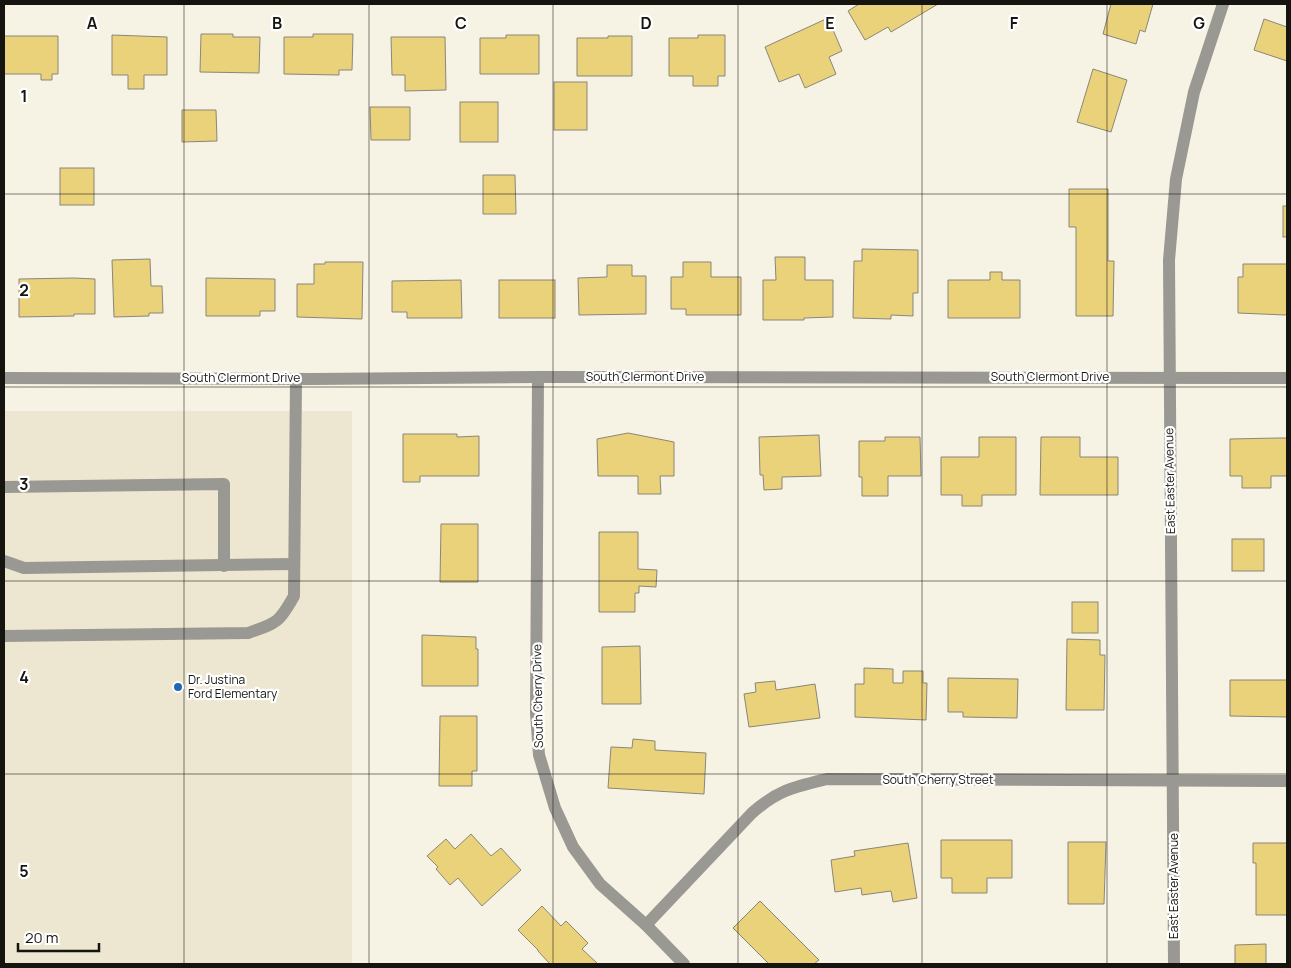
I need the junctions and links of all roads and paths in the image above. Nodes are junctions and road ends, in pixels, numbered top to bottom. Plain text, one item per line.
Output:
1 (1223, 4) edge
2 (538, 377) junction
3 (1169, 377) junction
4 (4, 378) edge
5 (296, 378) junction
6 (1287, 378) edge
7 (4, 487) edge
8 (4, 561) edge
9 (294, 564) junction
10 (224, 566) junction
11 (4, 636) edge
12 (1173, 781) junction
13 (1287, 781) edge
14 (646, 925) junction
15 (684, 964) edge
16 (1174, 964) edge

1 - 3 street, East Easter Avenue
2 - 3 street, South Clermont Drive
2 - 5 street, South Clermont Drive
2 - 14 street, South Cherry Drive
3 - 6 street, South Clermont Drive
3 - 12 street, East Easter Avenue
4 - 5 street, South Clermont Drive
5 - 9 street
7 - 10 street
8 - 10 street
9 - 10 street
9 - 11 street
12 - 13 street, South Cherry Street
12 - 14 street, South Cherry Street
12 - 16 street, East Easter Avenue
14 - 15 street, South Cherry Drive

